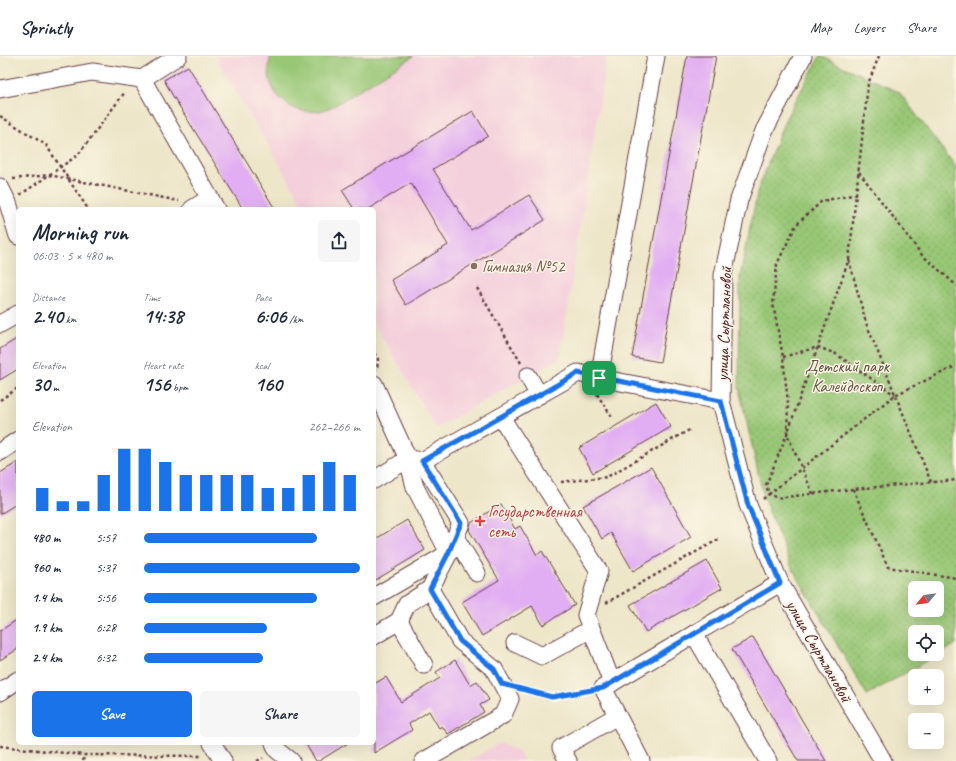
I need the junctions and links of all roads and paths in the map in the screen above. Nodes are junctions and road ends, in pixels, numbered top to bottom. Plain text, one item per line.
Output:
1 (178, 56) edge
2 (656, 56) edge
3 (803, 56) edge
4 (879, 56) edge
5 (139, 79) junction
6 (0, 89) edge
7 (0, 116) edge
8 (60, 167) junction
9 (859, 171) junction
10 (49, 175) junction
11 (68, 178) junction
12 (4, 183) edge
13 (857, 194) junction
14 (8, 203) junction
15 (204, 205) edge
16 (87, 207) edge
17 (16, 229) edge
18 (849, 259) junction
19 (956, 285) edge
20 (477, 288) dead end
21 (16, 315) edge
22 (0, 324) edge
23 (818, 347) junction
24 (782, 357) junction
25 (956, 366) edge
26 (528, 376) joint
27 (599, 378) junction
28 (376, 388) edge
29 (16, 389) edge
30 (539, 395) junction
31 (895, 395) junction
32 (0, 400) edge
33 (721, 401) junction
34 (501, 417) junction
35 (613, 419) dead end
36 (691, 429) dead end
37 (787, 434) junction
38 (16, 441) edge
39 (0, 452) edge
40 (415, 460) junction
41 (802, 467) junction
42 (376, 479) edge
43 (956, 480) edge
44 (931, 482) junction
45 (543, 483) junction
46 (853, 489) junction
47 (769, 494) junction
48 (813, 494) junction
49 (760, 501) dead end
50 (455, 537) junction
51 (719, 539) dead end
52 (448, 554) junction
53 (477, 573) dead end
54 (956, 578) edge
55 (780, 583) junction
56 (430, 589) junction
57 (376, 596) edge
58 (399, 621) junction
59 (588, 622) junction
60 (694, 634) junction
61 (376, 635) edge
62 (515, 643) dead end
63 (424, 665) dead end
64 (16, 681) edge
65 (502, 684) junction
66 (607, 686) junction
67 (0, 692) edge
68 (617, 716) junction
69 (275, 745) edge
70 (0, 746) edge
71 (218, 753) edge
72 (84, 755) junction
73 (83, 761) edge
74 (291, 761) edge
75 (424, 761) edge
76 (568, 761) edge
77 (641, 761) edge
78 (768, 761) edge
79 (883, 761) edge

1 - 5 street
2 - 27 street
3 - 33 street, улица Сыртлановой
4 - 9 path
5 - 6 street
5 - 8 path
5 - 15 street
7 - 8 path
8 - 10 path
8 - 11 path
9 - 13 path
9 - 19 path
10 - 11 path
10 - 12 path
10 - 14 path
11 - 15 path
11 - 16 path
12 - 14 street
13 - 18 path
13 - 24 path
14 - 17 street
18 - 23 path
18 - 31 path
20 - 26 path
21 - 22 street
23 - 24 path
23 - 31 path
23 - 37 path
24 - 37 path
25 - 31 path
26 - 30 street
27 - 30 street
27 - 33 street
27 - 35 path
28 - 40 street
29 - 32 path
30 - 34 street
31 - 41 path
31 - 44 path
33 - 55 street, улица Сыртлановой
34 - 40 street
34 - 45 street
36 - 45 path
37 - 41 path
37 - 47 path
38 - 39 street
40 - 42 street
40 - 50 street
40 - 52 street
41 - 47 path
41 - 48 path
43 - 44 path
44 - 46 path
45 - 59 street
46 - 48 path
46 - 54 path
47 - 48 path
47 - 49 path
50 - 52 street
50 - 53 street
51 - 59 path
52 - 56 street
52 - 57 street
55 - 60 street
55 - 79 street, улица Сыртлановой
56 - 58 street
56 - 65 street
58 - 61 street
58 - 63 street
59 - 62 street
59 - 66 street
60 - 66 street
60 - 78 street
64 - 67 street
65 - 66 path
65 - 75 street
66 - 68 street
68 - 76 street
68 - 77 street
69 - 74 street
70 - 72 path
71 - 72 path
72 - 73 path

